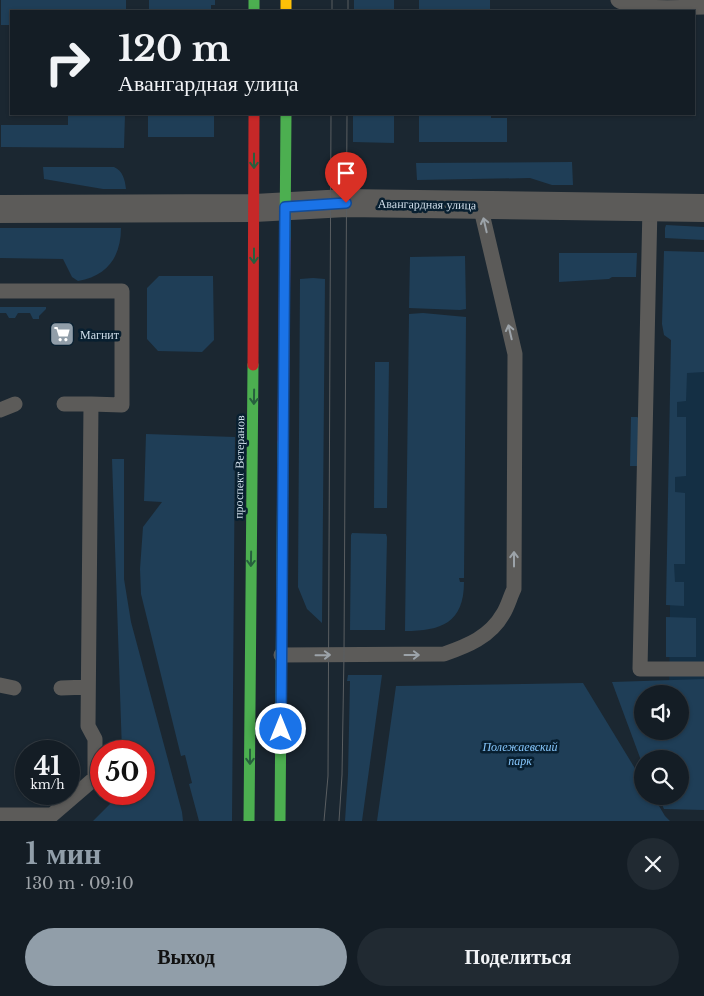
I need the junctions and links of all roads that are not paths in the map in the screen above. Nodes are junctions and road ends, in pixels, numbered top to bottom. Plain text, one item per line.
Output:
1 (618, 0) edge
2 (704, 7) edge
3 (254, 115) edge
4 (286, 115) edge
5 (480, 204) junction
6 (650, 206) junction
7 (285, 207) junction
8 (254, 208) junction
9 (704, 208) edge
10 (0, 209) edge
11 (0, 291) edge
12 (15, 404) dead end
13 (64, 404) dead end
14 (91, 404) junction
15 (0, 410) edge
16 (281, 655) junction
17 (704, 669) edge
18 (88, 687) junction
19 (61, 688) dead end
20 (0, 815) edge
21 (250, 821) edge
22 (280, 821) edge

1 - 2 lane
3 -> 8 main road, проспект Ветеранов
4 - 7 main road
5 - 6 street, Авангардная улица
5 - 7 street, Авангардная улица
16 -> 5 lane
6 - 9 street, Авангардная улица
6 - 17 lane
7 - 8 street, Авангардная улица
7 - 16 main road
8 - 10 street, Авангардная улица
8 -> 21 main road, проспект Ветеранов
11 - 14 lane
12 - 15 lane
13 - 14 lane
14 - 18 lane
16 - 22 main road
18 - 19 lane
18 - 20 lane

